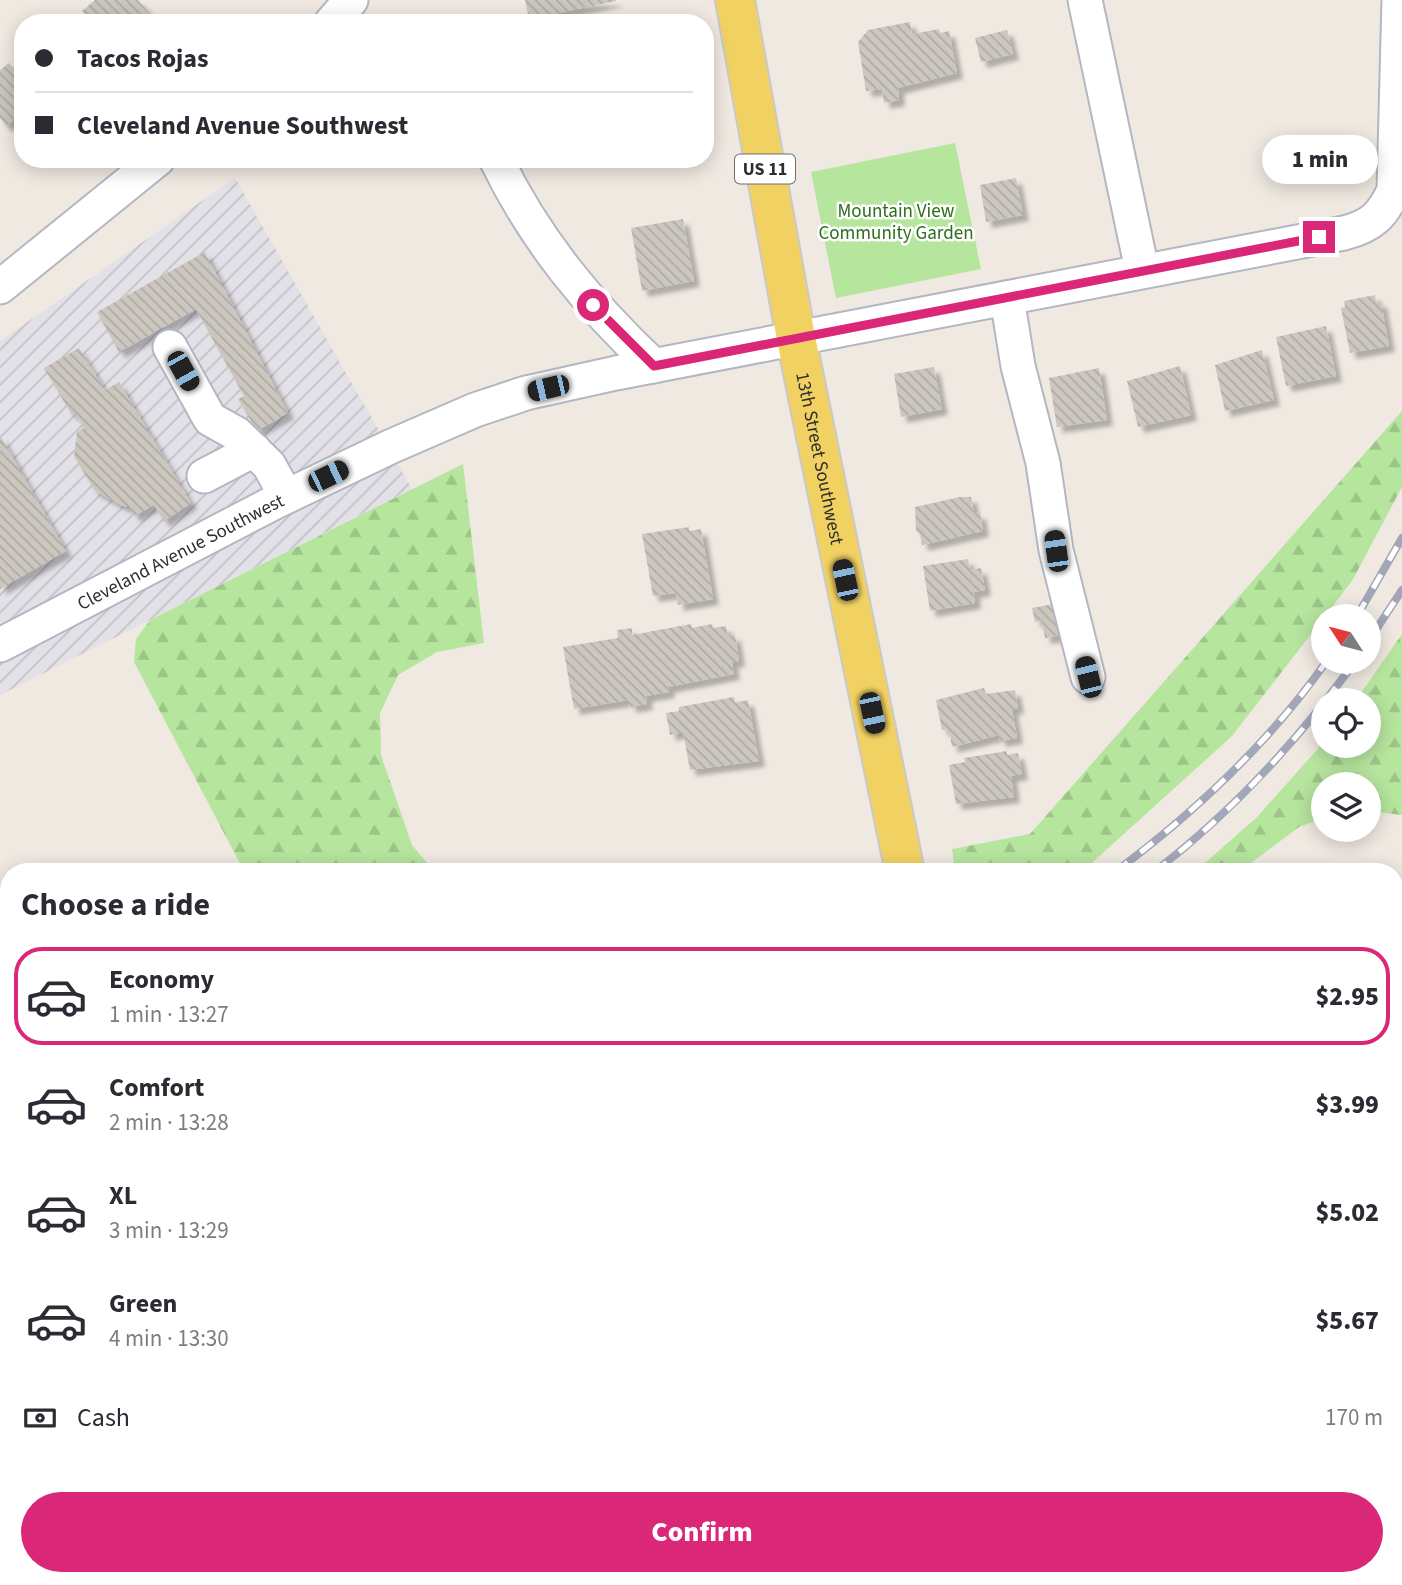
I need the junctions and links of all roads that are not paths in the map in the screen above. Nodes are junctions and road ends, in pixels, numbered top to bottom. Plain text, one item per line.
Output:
1 (351, 0) edge
2 (735, 0) edge
3 (1085, 0) edge
4 (1399, 0) edge
5 (339, 14) edge
6 (147, 168) edge
7 (501, 168) edge
8 (1142, 270) junction
9 (0, 287) edge
10 (1007, 298) junction
11 (796, 338) junction
12 (170, 347) dead end
13 (654, 366) junction
14 (254, 450) junction
15 (204, 475) dead end
16 (286, 496) junction
17 (0, 645) edge
18 (1088, 677) dead end
19 (903, 863) edge

1 - 5 street
2 - 11 main road, 13th Street Southwest / US 11
3 - 8 street
4 - 8 street, Cleveland Avenue Southwest
6 - 9 street
7 - 13 street
8 - 10 street, Cleveland Avenue Southwest
10 - 11 street, Cleveland Avenue Southwest
10 - 18 street
11 - 13 street, Cleveland Avenue Southwest
11 - 19 main road, 13th Street Southwest / US 11
12 - 14 street
13 - 16 street, Cleveland Avenue Southwest
14 - 15 street
14 - 16 street
16 - 17 street, Cleveland Avenue Southwest

